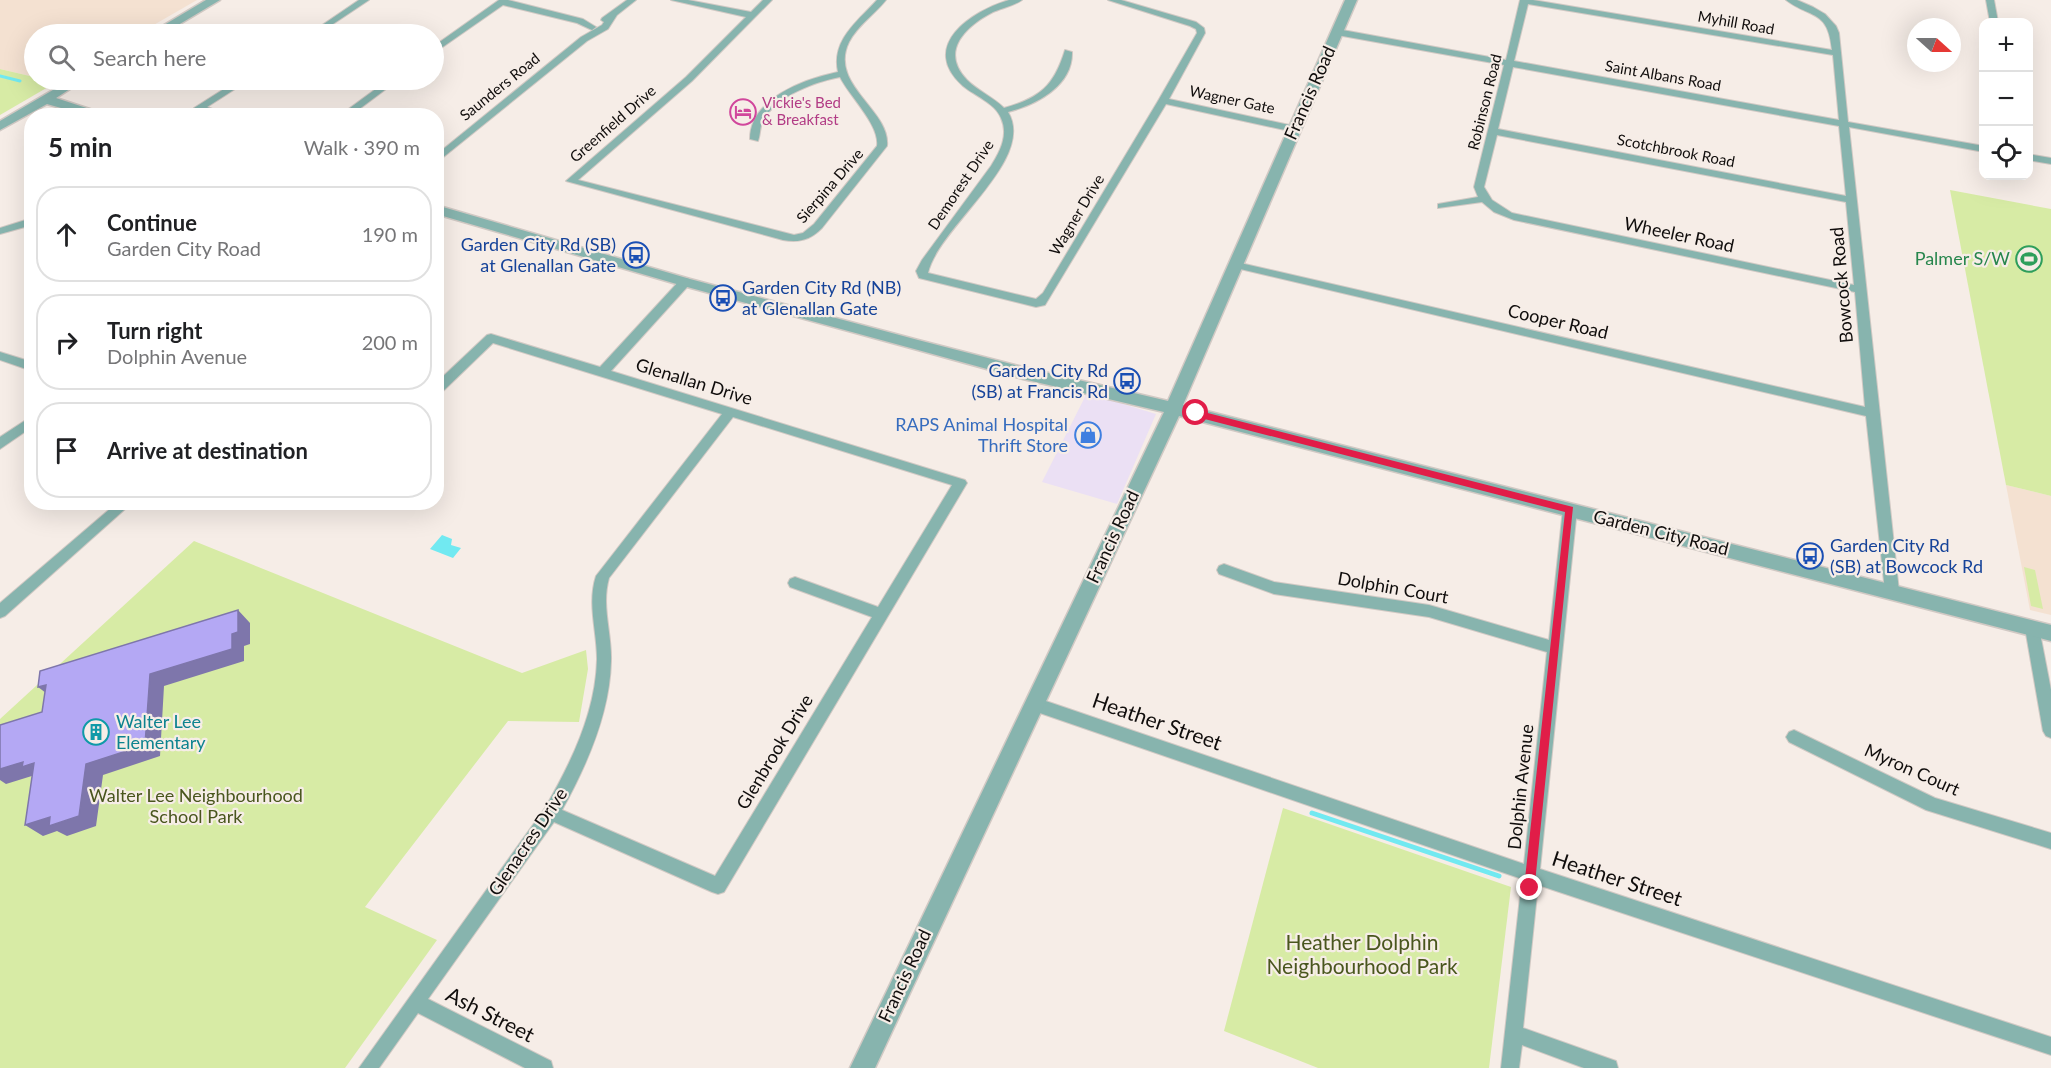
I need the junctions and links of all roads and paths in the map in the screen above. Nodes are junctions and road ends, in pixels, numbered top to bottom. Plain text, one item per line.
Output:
1 (214, 0) edge
2 (365, 0) edge
3 (632, 0) edge
4 (675, 0) edge
5 (768, 0) edge
6 (882, 0) edge
7 (1018, 0) edge
8 (1112, 0) edge
9 (1351, 0) edge
10 (1525, 0) edge
11 (1790, 0) edge
12 (1990, 0) edge
13 (502, 1) edge
14 (751, 15) junction
15 (1993, 18) edge
16 (172, 24) edge
17 (328, 24) edge
18 (599, 25) junction
19 (1337, 32) junction
20 (444, 44) edge
21 (1068, 52) dead end
22 (1838, 53) junction
23 (1510, 64) junction
24 (842, 74) junction
25 (61, 90) edge
26 (228, 90) edge
27 (379, 90) edge
28 (45, 99) junction
29 (1163, 101) junction
30 (30, 108) edge
31 (77, 108) edge
32 (199, 108) edge
33 (354, 108) edge
34 (1002, 111) junction
35 (24, 112) edge
36 (1845, 124) junction
37 (0, 126) edge
38 (1294, 129) junction
39 (1493, 131) junction
40 (755, 140) dead end
41 (1979, 148) edge
42 (444, 153) edge
43 (2033, 158) edge
44 (2051, 161) edge
45 (1852, 200) junction
46 (1488, 203) junction
47 (1442, 206) dead end
48 (444, 211) edge
49 (24, 224) edge
50 (0, 231) edge
51 (801, 239) joint
52 (925, 265) joint
53 (1236, 265) junction
54 (685, 282) junction
55 (1861, 290) junction
56 (0, 356) edge
57 (24, 364) edge
58 (602, 373) junction
59 (444, 383) edge
60 (1173, 408) junction
61 (730, 412) junction
62 (1872, 413) junction
63 (24, 426) edge
64 (0, 444) edge
65 (960, 483) joint
66 (1570, 509) junction
67 (118, 510) edge
68 (1224, 570) dead end
69 (795, 583) dead end
70 (1892, 591) junction
71 (0, 612) edge
72 (881, 614) junction
73 (2042, 630) edge
74 (1555, 648) junction
75 (1034, 704) junction
76 (2051, 731) edge
77 (1794, 737) dead end
78 (550, 813) junction
79 (2051, 841) edge
80 (1531, 874) junction
81 (416, 1002) junction
82 (1513, 1033) junction
83 (2051, 1046) edge
84 (368, 1068) edge
85 (544, 1068) edge
86 (862, 1068) edge
87 (1510, 1068) edge
88 (1609, 1068) edge

1 - 16 street
2 - 17 street
3 - 18 street, Saunders Road
4 - 14 street
5 - 14 street, Greenfield Drive
6 - 24 street
7 - 34 street
8 - 29 street, Wagner Drive
9 - 19 street, Francis Road
10 - 22 street, Myhill Road
10 - 23 street, Robinson Road
11 - 22 street, Bowcock Road
12 - 15 street
13 - 18 street
13 - 20 street
14 - 51 street, Greenfield Drive
18 - 42 street, Saunders Road
19 - 23 street, Saint Albans Road
19 - 38 street, Francis Road
21 - 34 street
22 - 36 street, Bowcock Road
23 - 36 street, Saint Albans Road
23 - 39 street, Robinson Road
24 - 40 street
24 - 51 street, Sierpina Drive
25 - 28 street
26 - 32 street
27 - 33 street
28 - 30 street
28 - 31 street
29 - 38 street, Wagner Gate
29 - 52 street, Wagner Drive
34 - 52 street, Demorest Drive
35 - 37 street
36 - 41 street, Saint Albans Road
36 - 45 street, Bowcock Road
38 - 53 street, Francis Road
39 - 45 street, Scotchbrook Road
39 - 46 street, Robinson Road
43 - 44 street
45 - 55 street, Bowcock Road
46 - 47 street
46 - 55 street, Wheeler Road
48 - 54 street, Garden City Road
49 - 50 street
53 - 60 street, Francis Road
53 - 62 street, Cooper Road
54 - 58 street
54 - 60 street, Garden City Road
55 - 62 street, Bowcock Road
56 - 57 street
58 - 59 street, Glenallan Drive
58 - 61 street, Glenallan Drive
60 - 66 street, Garden City Road
60 - 75 street, Francis Road
61 - 65 street, Glenallan Drive
61 - 78 street, Glenacres Drive
62 - 70 street, Bowcock Road
63 - 64 street
65 - 72 street, Glenbrook Drive
66 - 70 street, Garden City Road
66 - 74 street, Dolphin Avenue
67 - 71 street
68 - 74 street, Dolphin Court
69 - 72 street
70 - 73 street, Garden City Road
72 - 78 street, Glenbrook Drive
73 - 76 street
74 - 80 street, Dolphin Avenue
75 - 80 street, Heather Street
75 - 86 street, Francis Road
77 - 79 street, Myron Court
78 - 81 street, Glenacres Drive
80 - 82 street, Dolphin Avenue
80 - 83 street, Heather Street
81 - 84 street, Glenacres Drive
81 - 85 street, Ash Street
82 - 87 street, Dolphin Avenue
82 - 88 street

